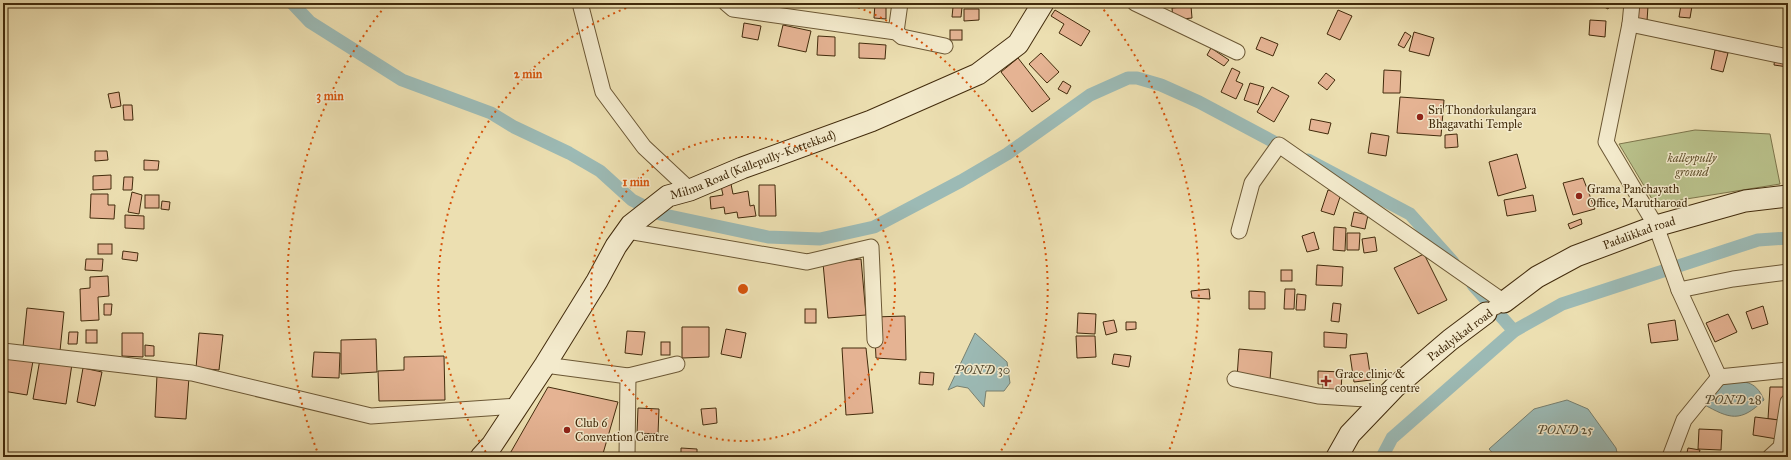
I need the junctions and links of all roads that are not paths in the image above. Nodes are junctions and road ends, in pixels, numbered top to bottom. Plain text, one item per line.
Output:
1 (580, 3) edge
2 (726, 3) edge
3 (900, 3) edge
4 (1043, 3) edge
5 (1135, 3) edge
6 (1632, 3) edge
7 (1630, 24) junction
8 (896, 32) junction
9 (945, 46) dead end
10 (1237, 52) dead end
11 (1788, 57) edge
12 (690, 190) junction
13 (1788, 196) edge
14 (1656, 226) junction
15 (629, 228) junction
16 (1239, 231) dead end
17 (1788, 272) edge
18 (1679, 290) junction
19 (1504, 302) junction
20 (1486, 313) joint
21 (875, 340) dead end
22 (3, 351) edge
23 (677, 364) dead end
24 (545, 365) junction
25 (1788, 370) edge
26 (628, 376) junction
27 (1719, 377) junction
28 (1235, 379) dead end
29 (1382, 400) junction
30 (1788, 402) edge
31 (518, 406) junction
32 (481, 457) edge
33 (627, 457) edge
34 (1337, 457) edge
35 (1670, 457) edge
36 (1770, 457) edge

1 - 12 street
2 - 8 street
3 - 8 street
4 - 12 main road, Milma Road (Kallepully-Kottekkad)
5 - 10 street
6 - 7 street
7 - 11 street
7 - 14 street
8 - 9 street
12 - 15 main road, Milma Road (Kallepully-Kottekkad)
13 - 14 main road, Padalikkad road
14 - 18 street
14 - 19 main road, Padalikkad road
15 - 21 street
15 - 24 main road, Milma Road (Kallepully-Kottekkad)
16 - 19 street
17 - 18 street
18 - 27 street
19 - 20 street, Padalykkad road
20 - 29 main road, Padalykkad road
22 - 31 street
23 - 26 street
24 - 26 street
24 - 31 main road, Milma Road (Kallepully-Kottekkad)
25 - 27 street
26 - 33 street
27 - 35 street
28 - 29 street
29 - 34 main road, Padalykkad road
30 - 36 street
31 - 32 main road, Milma Road (Kallepully-Kottekkad)

